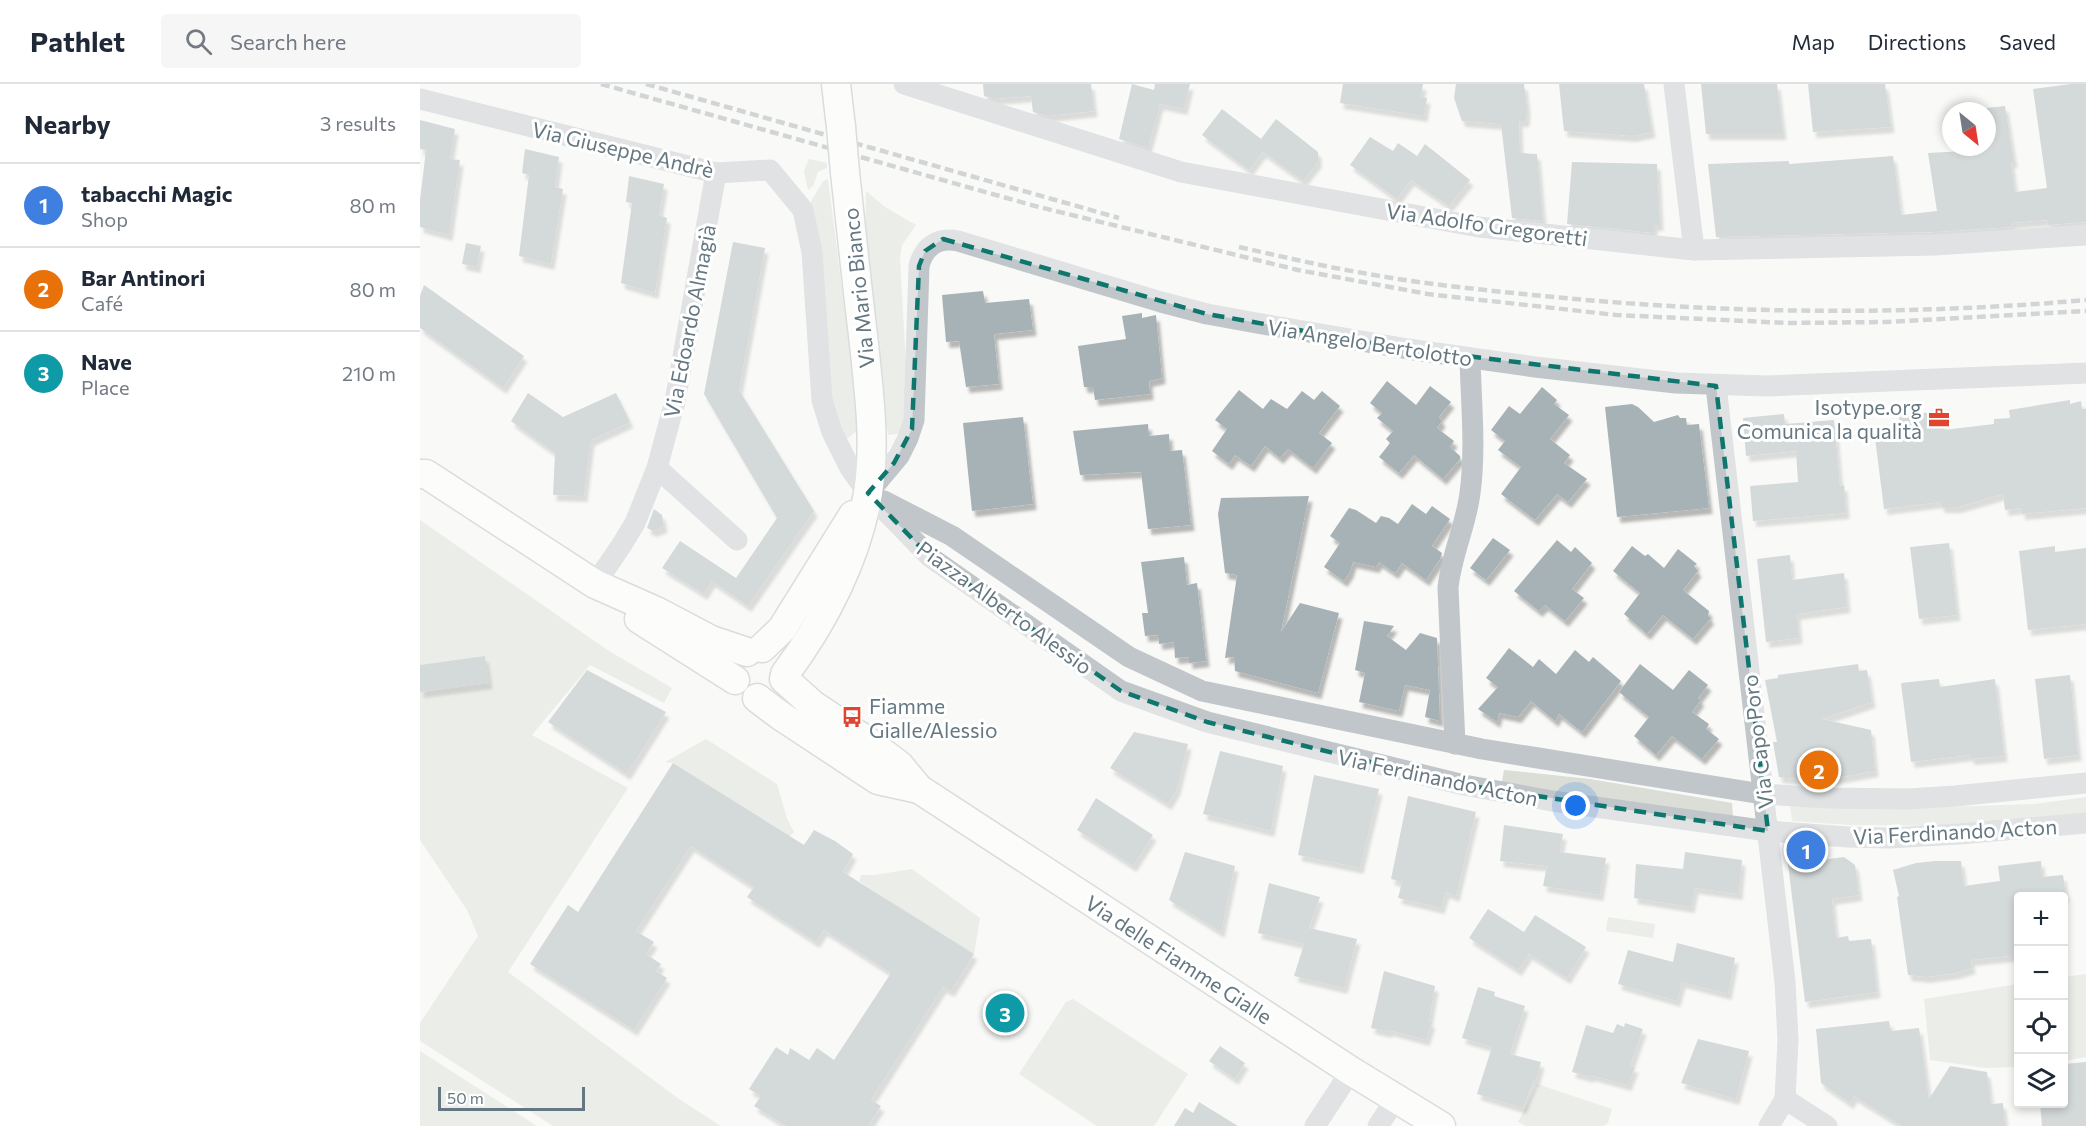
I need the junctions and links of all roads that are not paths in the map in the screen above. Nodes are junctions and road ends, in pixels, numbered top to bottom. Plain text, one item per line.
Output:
1 (836, 84) edge
2 (904, 84) edge
3 (1674, 84) edge
4 (420, 99) edge
5 (716, 173) junction
6 (2086, 235) edge
7 (1694, 250) junction
8 (1470, 358) junction
9 (2086, 373) edge
10 (1716, 386) junction
11 (657, 468) junction
12 (422, 471) edge
13 (868, 493) junction
14 (737, 540) dead end
15 (599, 585) junction
16 (754, 650) junction
17 (1130, 657) joint
18 (784, 676) junction
19 (735, 680) junction
20 (1121, 691) joint
21 (757, 698) junction
22 (1455, 744) junction
23 (2086, 783) edge
24 (919, 789) junction
25 (1762, 794) junction
26 (2086, 823) edge
27 (1768, 831) junction
28 (1351, 1071) junction
29 (1396, 1099) junction
30 (1785, 1100) junction
31 (1315, 1126) edge
32 (1378, 1126) edge
33 (1441, 1126) edge
34 (1769, 1126) edge
35 (1827, 1126) edge

1 - 13 street, Via Mario Bianco, bridge
2 - 7 street, Via Adolfo Gregoretti
3 - 7 street
4 - 5 street, Via Giuseppe Andrè
5 - 11 street, Via Edoardo Almagià
5 - 13 street, Via Giuseppe Andrè
6 - 7 street, Via Adolfo Gregoretti
8 - 10 street, Via Angelo Bertolotto
8 - 13 street, Via Angelo Bertolotto
8 - 22 street, Via Ferdinando Acton
9 - 10 street, Via Angelo Bertolotto
10 - 25 street, Via Capo Poro
11 - 14 street
11 - 15 street, Via Edoardo Almagià
12 - 15 street
13 - 16 street
13 - 17 street, Piazza Alberto Alessio
13 - 18 street
13 - 20 street, Piazza Alberto Alessio
15 - 16 street
15 - 19 street
16 - 18 street
16 - 19 street
17 - 22 street, Via Ferdinando Acton
18 - 21 street
18 - 24 street, Via delle Fiamme Gialle
19 - 21 street
20 - 27 street, Via Ferdinando Acton
21 - 24 street, Via delle Fiamme Gialle
22 - 25 street, Via Ferdinando Acton
23 - 25 street, Via Ferdinando Acton
24 - 28 street, Via delle Fiamme Gialle
25 - 27 street, Via Capo Poro
26 - 27 street, Via Ferdinando Acton
27 - 30 street, Via Capo Poro
28 - 29 street, Via delle Fiamme Gialle
28 - 31 street
29 - 32 street
29 - 33 street, Via delle Fiamme Gialle
30 - 34 street
30 - 35 street

